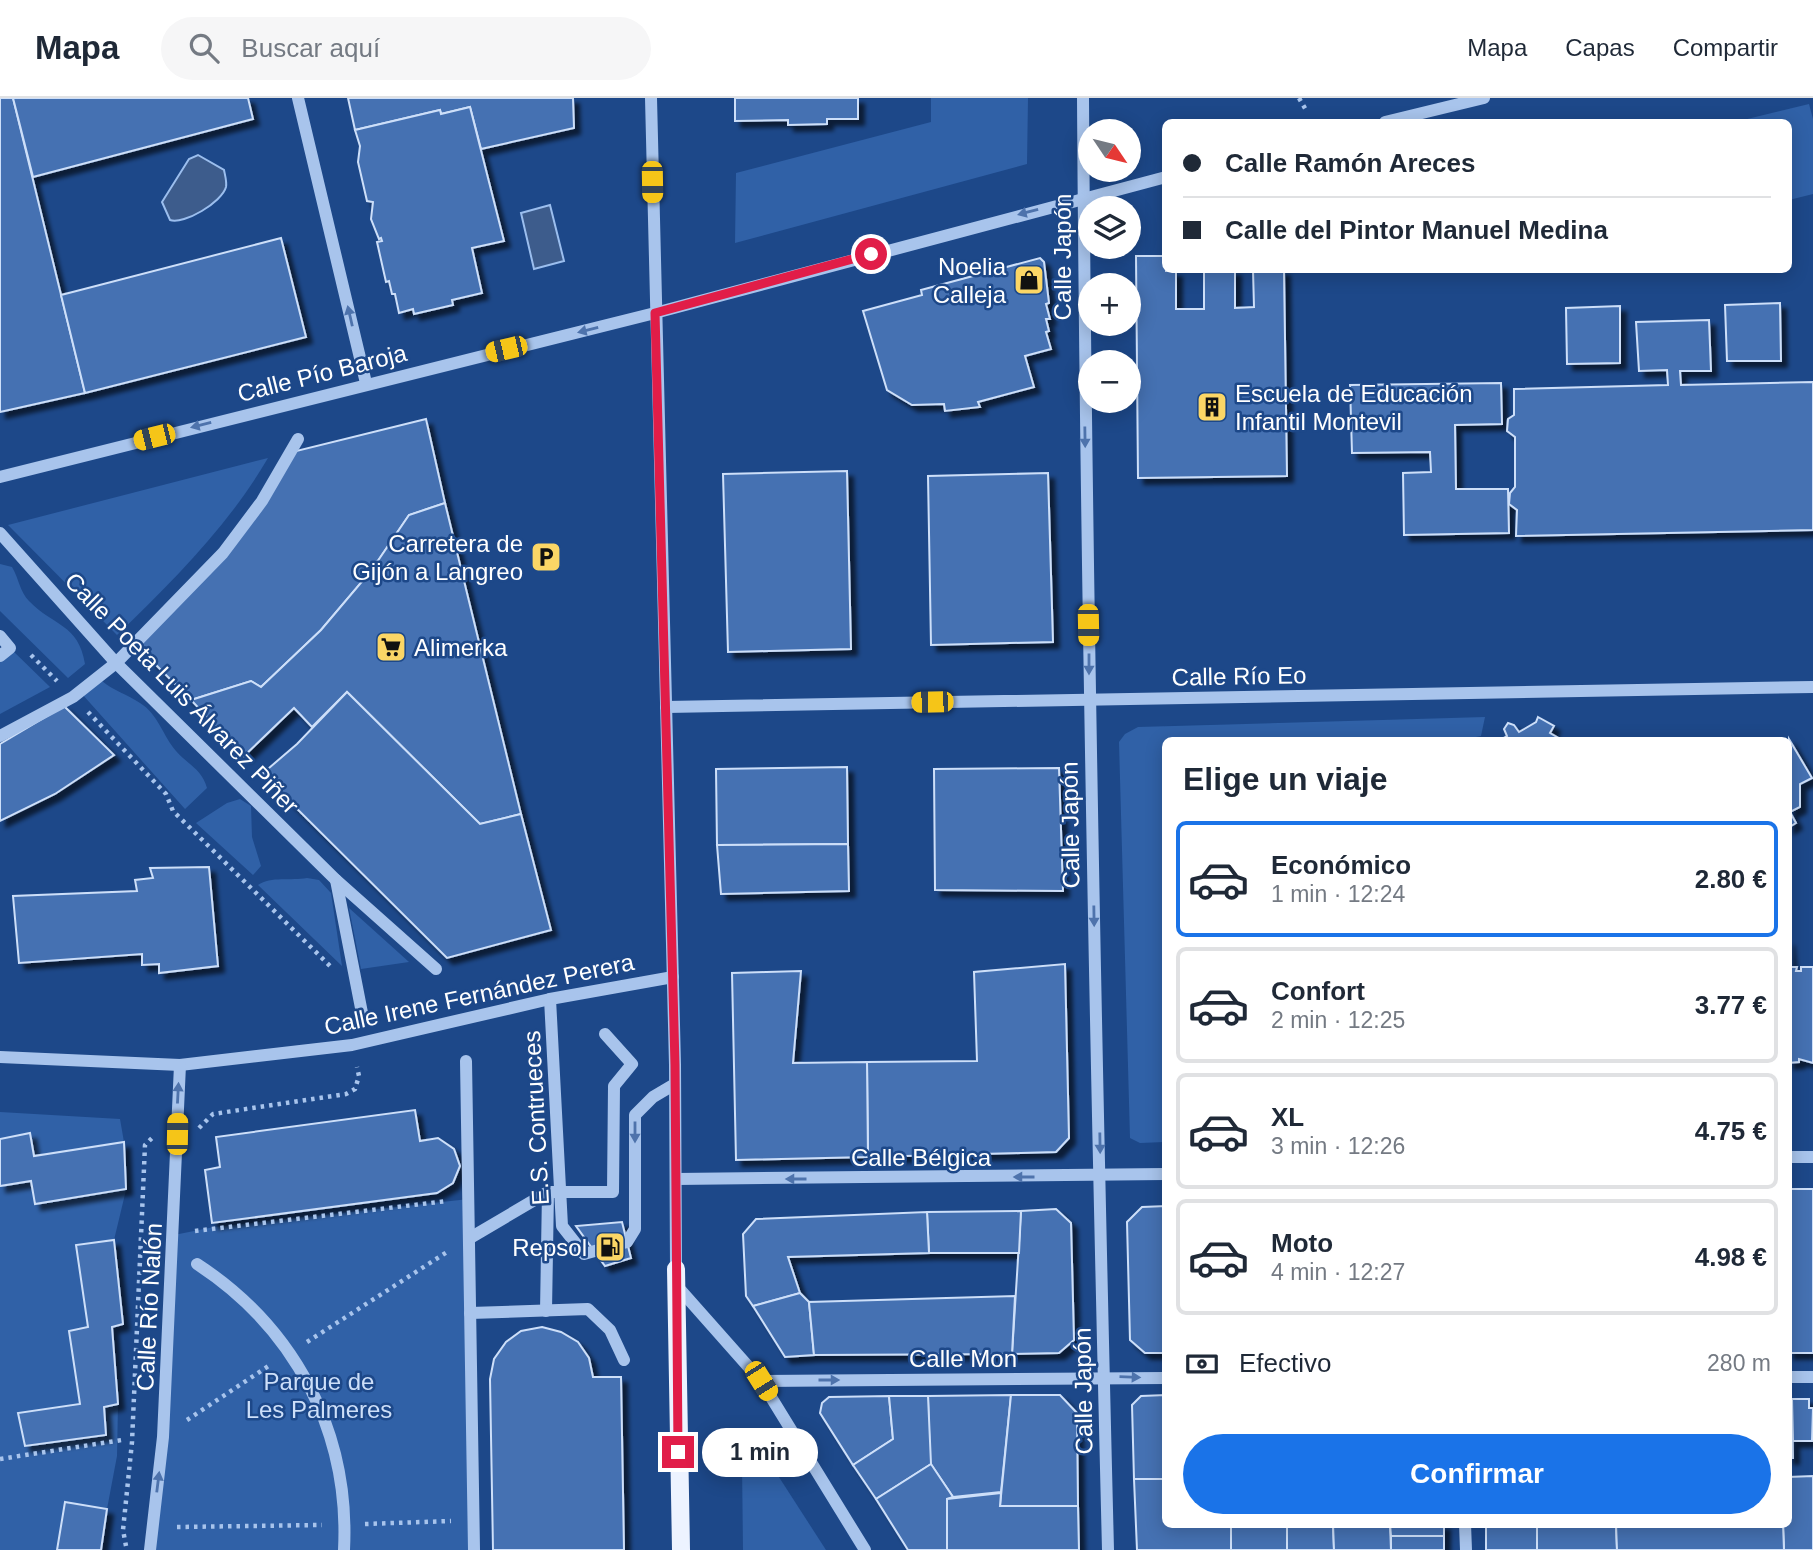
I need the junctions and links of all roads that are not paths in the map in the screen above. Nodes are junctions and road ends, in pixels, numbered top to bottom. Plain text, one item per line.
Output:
1 (298, 98) edge
2 (650, 98) edge
3 (1083, 98) edge
4 (1485, 98) edge
5 (1398, 119) edge
6 (1162, 178) edge
7 (1083, 196) edge
8 (1087, 196) edge
9 (1078, 198) edge
10 (1084, 259) edge
11 (655, 313) junction
12 (366, 383) junction
13 (298, 439) dead end
14 (0, 477) edge
15 (0, 533) edge
16 (0, 636) edge
17 (0, 656) edge
18 (116, 663) junction
19 (1813, 687) edge
20 (1089, 699) junction
21 (666, 707) junction
22 (0, 736) edge
23 (336, 880) junction
24 (436, 969) dead end
25 (673, 977) junction
26 (550, 999) junction
27 (362, 1013) dead end
28 (605, 1034) dead end
29 (0, 1057) edge
30 (466, 1061) dead end
31 (180, 1065) junction
32 (676, 1084) junction
33 (1792, 1157) edge
34 (1813, 1157) edge
35 (1162, 1174) edge
36 (1100, 1175) junction
37 (676, 1179) junction
38 (555, 1192) junction
39 (470, 1238) junction
40 (197, 1264) dead end
41 (676, 1277) junction
42 (547, 1311) junction
43 (470, 1313) junction
44 (624, 1360) dead end
45 (1103, 1376) junction
46 (1792, 1377) edge
47 (1813, 1377) edge
48 (1162, 1378) edge
49 (761, 1381) junction
50 (1465, 1528) edge
51 (150, 1550) edge
52 (344, 1550) edge
53 (474, 1550) edge
54 (681, 1550) edge
55 (865, 1550) edge
56 (1108, 1550) edge
57 (1466, 1550) edge

12 -> 1 street
2 - 11 street
3 - 7 street, Calle Japón
4 - 5 street
6 - 8 street, Calle Pío Baroja
9 -> 11 street, Calle Pío Baroja
10 -> 20 street, Calle Japón
11 -> 12 street, Calle Pío Baroja
11 - 21 street
12 -> 14 street, Calle Pío Baroja
13 - 18 street
15 - 18 street, Calle Poeta Luis Álvarez Piñer
16 - 17 street
18 - 22 street
18 - 23 street, Calle Poeta Luis Álvarez Piñer
19 - 20 street, Calle Río Eo
20 - 21 street, Calle Río Eo
20 -> 36 street, Calle Japón
21 - 25 street
23 - 24 street, Calle Poeta Luis Álvarez Piñer
23 - 27 street
25 - 26 street, Calle Irene Fernández Perera
25 - 32 street
26 - 31 street, Calle Irene Fernández Perera
26 - 38 street, E.S. Contrueces
28 - 38 street
29 - 31 street, Calle Irene Fernández Perera
30 - 39 street
51 -> 31 street, Calle Río Nalón
32 - 37 street
32 -> 38 street, E.S. Contrueces
33 - 34 street
35 - 36 street, Calle Bélgica
36 -> 37 street, Calle Bélgica
36 - 45 street, Calle Japón
37 - 41 street
38 - 39 street
38 - 42 street
39 - 43 street
40 - 52 street
41 - 49 street
41 - 54 main road
42 - 43 street
42 - 44 street
43 - 53 street
45 -> 48 street, Calle Mon
49 -> 45 street, Calle Mon
45 - 56 street, Calle Japón
46 - 47 street
49 - 55 street
50 - 57 street

